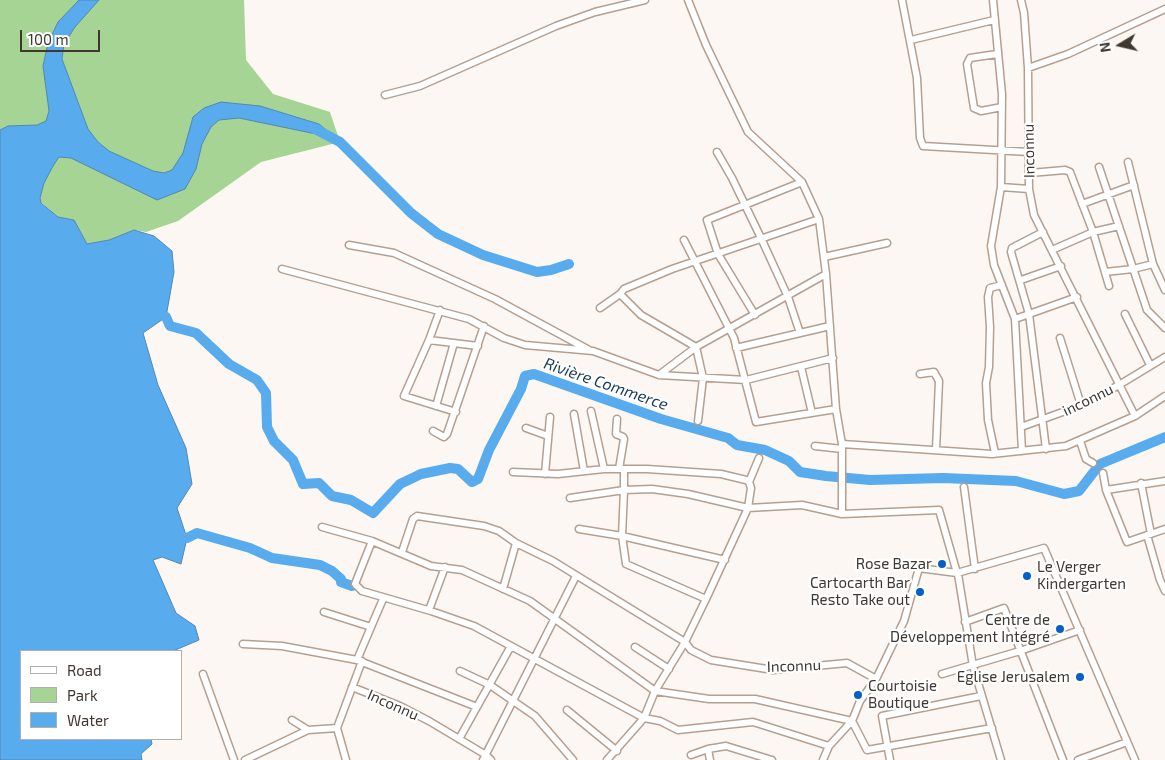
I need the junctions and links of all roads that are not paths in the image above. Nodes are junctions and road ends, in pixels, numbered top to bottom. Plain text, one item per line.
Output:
1 (644, 0) edge
2 (902, 0) edge
3 (994, 0) edge
4 (1021, 0) edge
5 (690, 1) edge
6 (1165, 9) edge
7 (994, 20) junction
8 (911, 40) junction
9 (997, 54) junction
10 (1028, 68) junction
11 (385, 95) dead end
12 (1002, 107) junction
13 (1001, 151) junction
14 (717, 152) dead end
15 (1029, 152) junction
16 (1128, 162) dead end
17 (1099, 166) dead end
18 (1030, 173) junction
19 (802, 182) junction
20 (1134, 185) junction
21 (1001, 187) junction
22 (1029, 189) junction
23 (1109, 195) junction
24 (1082, 204) junction
25 (744, 206) junction
26 (819, 219) junction
27 (1119, 226) junction
28 (1043, 232) junction
29 (1093, 232) junction
30 (761, 238) junction
31 (684, 240) dead end
32 (886, 244) dead end
33 (350, 245) dead end
34 (1052, 250) junction
35 (718, 254) junction
36 (824, 257) junction
37 (695, 262) junction
38 (1153, 264) junction
39 (1061, 266) junction
40 (282, 269) dead end
41 (1133, 270) junction
42 (1105, 272) junction
43 (826, 274) junction
44 (1021, 280) junction
45 (1002, 285) junction
46 (1109, 286) dead end
47 (1165, 290) edge
48 (620, 294) junction
49 (788, 297) junction
50 (1077, 297) junction
51 (600, 308) dead end
52 (440, 310) junction
53 (1029, 314) junction
54 (1125, 314) dead end
55 (755, 315) junction
56 (1015, 319) junction
57 (484, 326) junction
58 (830, 326) junction
59 (1165, 327) edge
60 (730, 330) junction
61 (800, 334) junction
62 (1060, 338) dead end
63 (429, 340) junction
64 (454, 344) junction
65 (478, 346) junction
66 (696, 347) junction
67 (736, 348) junction
68 (593, 351) junction
69 (1165, 357) edge
70 (833, 358) junction
71 (1150, 365) junction
72 (802, 367) junction
73 (920, 374) dead end
74 (659, 376) junction
75 (703, 378) junction
76 (746, 380) junction
77 (1119, 385) junction
78 (1165, 396) edge
79 (1081, 405) junction
80 (436, 406) junction
81 (836, 409) junction
82 (456, 412) junction
83 (591, 412) dead end
84 (812, 413) junction
85 (574, 414) dead end
86 (1135, 416) junction
87 (550, 418) dead end
88 (617, 419) dead end
89 (1042, 420) junction
90 (698, 421) dead end
91 (526, 428) dead end
92 (1021, 428) junction
93 (432, 431) dead end
94 (548, 436) junction
95 (1080, 441) junction
96 (815, 446) dead end
97 (1046, 449) junction
98 (842, 450) junction
99 (936, 450) junction
100 (1022, 451) junction
101 (995, 453) junction
102 (759, 458) dead end
103 (1093, 463) dead end
104 (604, 469) junction
105 (622, 469) junction
106 (584, 471) junction
107 (512, 472) dead end
108 (1103, 472) dead end
109 (545, 474) junction
110 (1165, 481) edge
111 (750, 482) junction
112 (1141, 483) junction
113 (964, 487) dead end
114 (624, 490) junction
115 (1106, 490) junction
116 (570, 498) dead end
117 (746, 507) junction
118 (842, 514) junction
119 (322, 527) dead end
120 (579, 529) dead end
121 (1165, 530) edge
122 (1149, 534) junction
123 (622, 536) junction
124 (372, 541) junction
125 (516, 543) junction
126 (402, 552) junction
127 (726, 560) junction
128 (445, 567) junction
129 (975, 568) junction
130 (957, 574) junction
131 (576, 576) junction
132 (503, 589) junction
133 (1165, 591) edge
134 (382, 599) junction
135 (706, 599) junction
136 (429, 610) junction
137 (324, 612) dead end
138 (555, 619) junction
139 (965, 622) junction
140 (371, 627) junction
141 (1080, 630) junction
142 (685, 642) junction
143 (243, 644) dead end
144 (512, 646) junction
145 (635, 647) dead end
146 (1020, 651) junction
147 (535, 659) junction
148 (360, 661) junction
149 (973, 666) junction
150 (669, 669) junction
151 (460, 671) dead end
152 (203, 674) dead end
153 (942, 674) dead end
154 (876, 679) junction
155 (490, 685) junction
156 (352, 687) junction
157 (655, 691) junction
158 (981, 696) junction
159 (512, 701) junction
160 (477, 707) junction
161 (567, 710) dead end
162 (644, 718) junction
163 (292, 720) dead end
164 (852, 721) junction
165 (338, 728) junction
166 (992, 728) junction
167 (308, 730) junction
168 (459, 739) junction
169 (1127, 742) junction
170 (829, 746) junction
171 (889, 747) junction
172 (708, 749) junction
173 (617, 751) junction
174 (691, 755) dead end
175 (486, 758) edge
176 (824, 759) edge
177 (234, 760) edge
178 (245, 760) edge
179 (346, 760) edge
180 (573, 760) edge
181 (607, 760) edge
182 (710, 760) edge
183 (772, 760) edge
184 (890, 760) edge
185 (1001, 760) edge
186 (1063, 760) edge
187 (1078, 760) edge
188 (1135, 760) edge

1 - 11 street
2 - 8 street
3 - 7 street, Inconnu
4 - 10 street, Inconnu
5 - 19 street
6 - 10 street
7 - 8 street
7 - 9 street, Inconnu
8 - 13 street
9 - 12 street, Inconnu
9 - 12 street
10 - 15 street, Inconnu
12 - 13 street, Inconnu
13 - 15 street
13 - 21 street, Inconnu
14 - 25 street
15 - 18 street, Inconnu
16 - 20 street
17 - 23 street
18 - 22 street, Inconnu
18 - 24 street
19 - 25 street
19 - 26 street
20 - 23 street
20 - 38 street
21 - 22 street
21 - 45 street, Inconnu
22 - 28 street, Inconnu
23 - 24 street
23 - 27 street
24 - 29 street
25 - 30 street
25 - 35 street
26 - 30 street
26 - 36 street
27 - 29 street
27 - 41 street
28 - 34 street, Inconnu
28 - 44 street, Inconnu
29 - 34 street
29 - 42 street
30 - 35 street
30 - 49 street
31 - 37 street
32 - 36 street
33 - 68 street
34 - 39 street, Inconnu
35 - 37 street
35 - 55 street
36 - 43 street
37 - 48 street
37 - 60 street
38 - 41 street
38 - 47 street
39 - 44 street
39 - 50 street, Inconnu
40 - 52 street
41 - 42 street
41 - 59 street
42 - 46 street
43 - 49 street
43 - 58 street
44 - 53 street, Inconnu
45 - 56 street, Inconnu
45 - 101 street
48 - 51 street
48 - 66 street
49 - 55 street
49 - 61 street
50 - 53 street
50 - 77 street, Inconnu
52 - 57 street
52 - 63 street
53 - 56 street
53 - 89 street, Inconnu
54 - 71 street
55 - 60 street
56 - 92 street, Inconnu
57 - 65 street
57 - 68 street
58 - 61 street
58 - 70 street
60 - 66 street
60 - 67 street
61 - 67 street
62 - 79 street, Inconnu
63 - 64 street
63 - 80 street
64 - 65 street
64 - 80 street
65 - 82 street
66 - 74 street
66 - 75 street
67 - 76 street
68 - 74 street
69 - 71 street, inconnu
70 - 72 street
70 - 81 street
71 - 77 street, inconnu
72 - 76 street
72 - 84 street
73 - 99 street
74 - 75 street
75 - 76 street
75 - 90 street
76 - 84 street
77 - 79 street, inconnu
77 - 86 street, Inconnu
78 - 86 street
79 - 89 street, inconnu
80 - 82 street
81 - 84 street
81 - 98 street
82 - 93 street
83 - 104 street
85 - 106 street
86 - 95 street
87 - 94 street
88 - 105 street
89 - 92 street, inconnu
89 - 97 street, Inconnu
91 - 94 street
92 - 100 street, Inconnu
94 - 109 street
95 - 97 street
95 - 103 street
96 - 98 street
97 - 100 street
98 - 99 street
98 - 118 street
99 - 101 street
100 - 101 street
102 - 111 street
104 - 105 street
104 - 106 street
105 - 111 street
105 - 114 street
106 - 109 street
107 - 109 street
108 - 115 street
110 - 112 street
111 - 117 street
112 - 115 street
112 - 122 street
113 - 129 street
114 - 116 street
114 - 117 street
114 - 123 street
115 - 122 street
117 - 118 street
117 - 127 street
118 - 130 street
119 - 124 street
120 - 123 street
121 - 122 street
122 - 133 street
123 - 127 street
123 - 135 street
124 - 126 street
124 - 134 street
125 - 126 street, Inconnu
125 - 131 street, Inconnu
125 - 132 street
126 - 128 street
127 - 135 street
128 - 132 street
128 - 136 street
129 - 130 street
129 - 141 street
130 - 139 street
130 - 154 street
131 - 138 street, Inconnu
131 - 142 street, Inconnu
132 - 138 street
134 - 136 street
134 - 140 street, Inconnu
135 - 142 street
136 - 144 street
137 - 140 street
138 - 147 street, Inconnu
138 - 157 street
139 - 146 street
139 - 149 street
140 - 148 street, Inconnu
141 - 146 street
141 - 169 street
142 - 150 street
142 - 154 street, Inconnu
143 - 148 street, Inconnu
144 - 147 street
144 - 155 street
145 - 150 street
146 - 149 street
146 - 186 street
147 - 159 street, Inconnu
147 - 162 street
148 - 156 street, Inconnu
148 - 160 street, Inconnu
149 - 153 street
149 - 158 street
150 - 157 street
151 - 155 street
152 - 177 street
154 - 164 street
155 - 159 street
155 - 160 street
156 - 165 street, Inconnu
156 - 168 street, Inconnu
157 - 162 street
157 - 164 street
158 - 166 street
158 - 171 street
159 - 175 street, Inconnu
159 - 180 street
160 - 168 street
161 - 173 street
162 - 170 street
162 - 173 street
163 - 167 street
164 - 170 street
164 - 171 street
165 - 167 street
165 - 179 street
166 - 171 street
166 - 185 street
167 - 178 street
168 - 175 street, Inconnu
169 - 187 street
169 - 188 street
170 - 176 street
171 - 184 street
172 - 174 street
172 - 182 street
172 - 183 street
173 - 181 street

